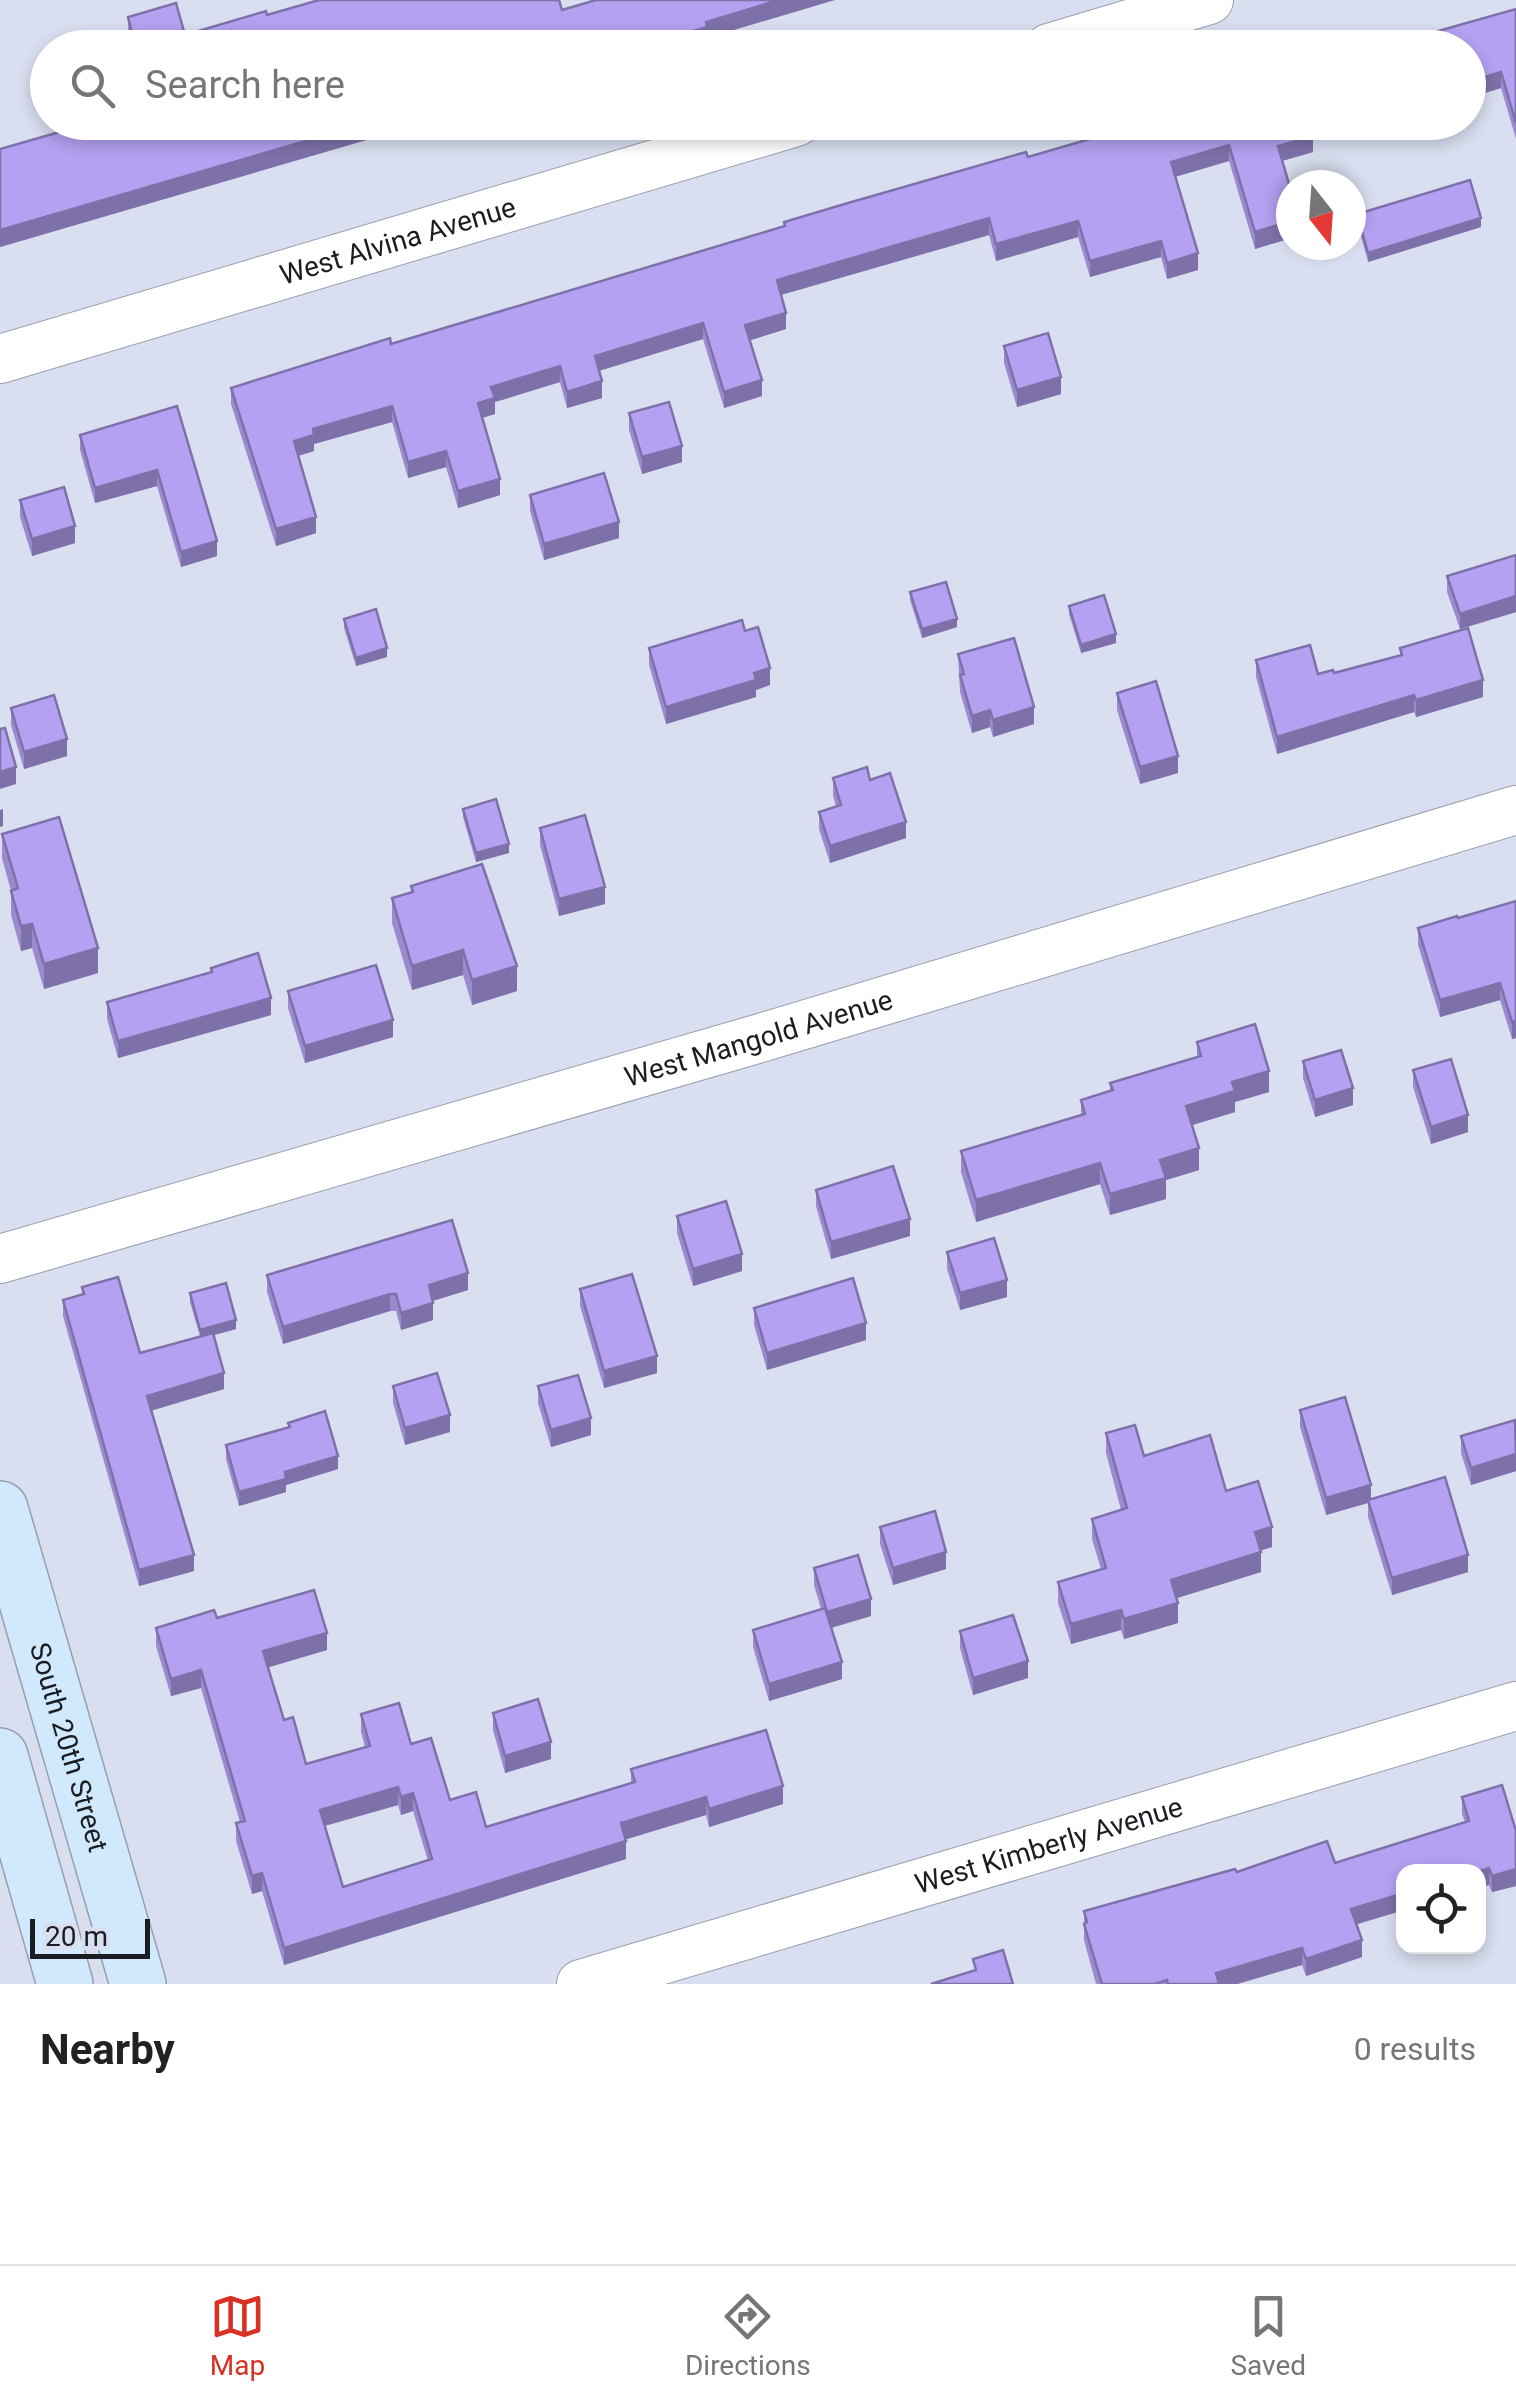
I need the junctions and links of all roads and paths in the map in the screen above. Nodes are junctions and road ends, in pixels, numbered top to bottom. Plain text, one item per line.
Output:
1 (1209, 0) edge
2 (1108, 30) edge
3 (736, 140) edge
4 (0, 359) edge
5 (1516, 810) edge
6 (0, 1259) edge
7 (0, 1509) edge
8 (1516, 1706) edge
9 (0, 1756) edge
10 (66, 1984) edge
11 (138, 1984) edge
12 (581, 1984) edge

1 - 2 street
3 - 4 street, West Alvina Avenue
5 - 6 street, West Mangold Avenue
7 - 11 street, South 20th Street
8 - 12 street, West Kimberly Avenue
9 - 10 street

